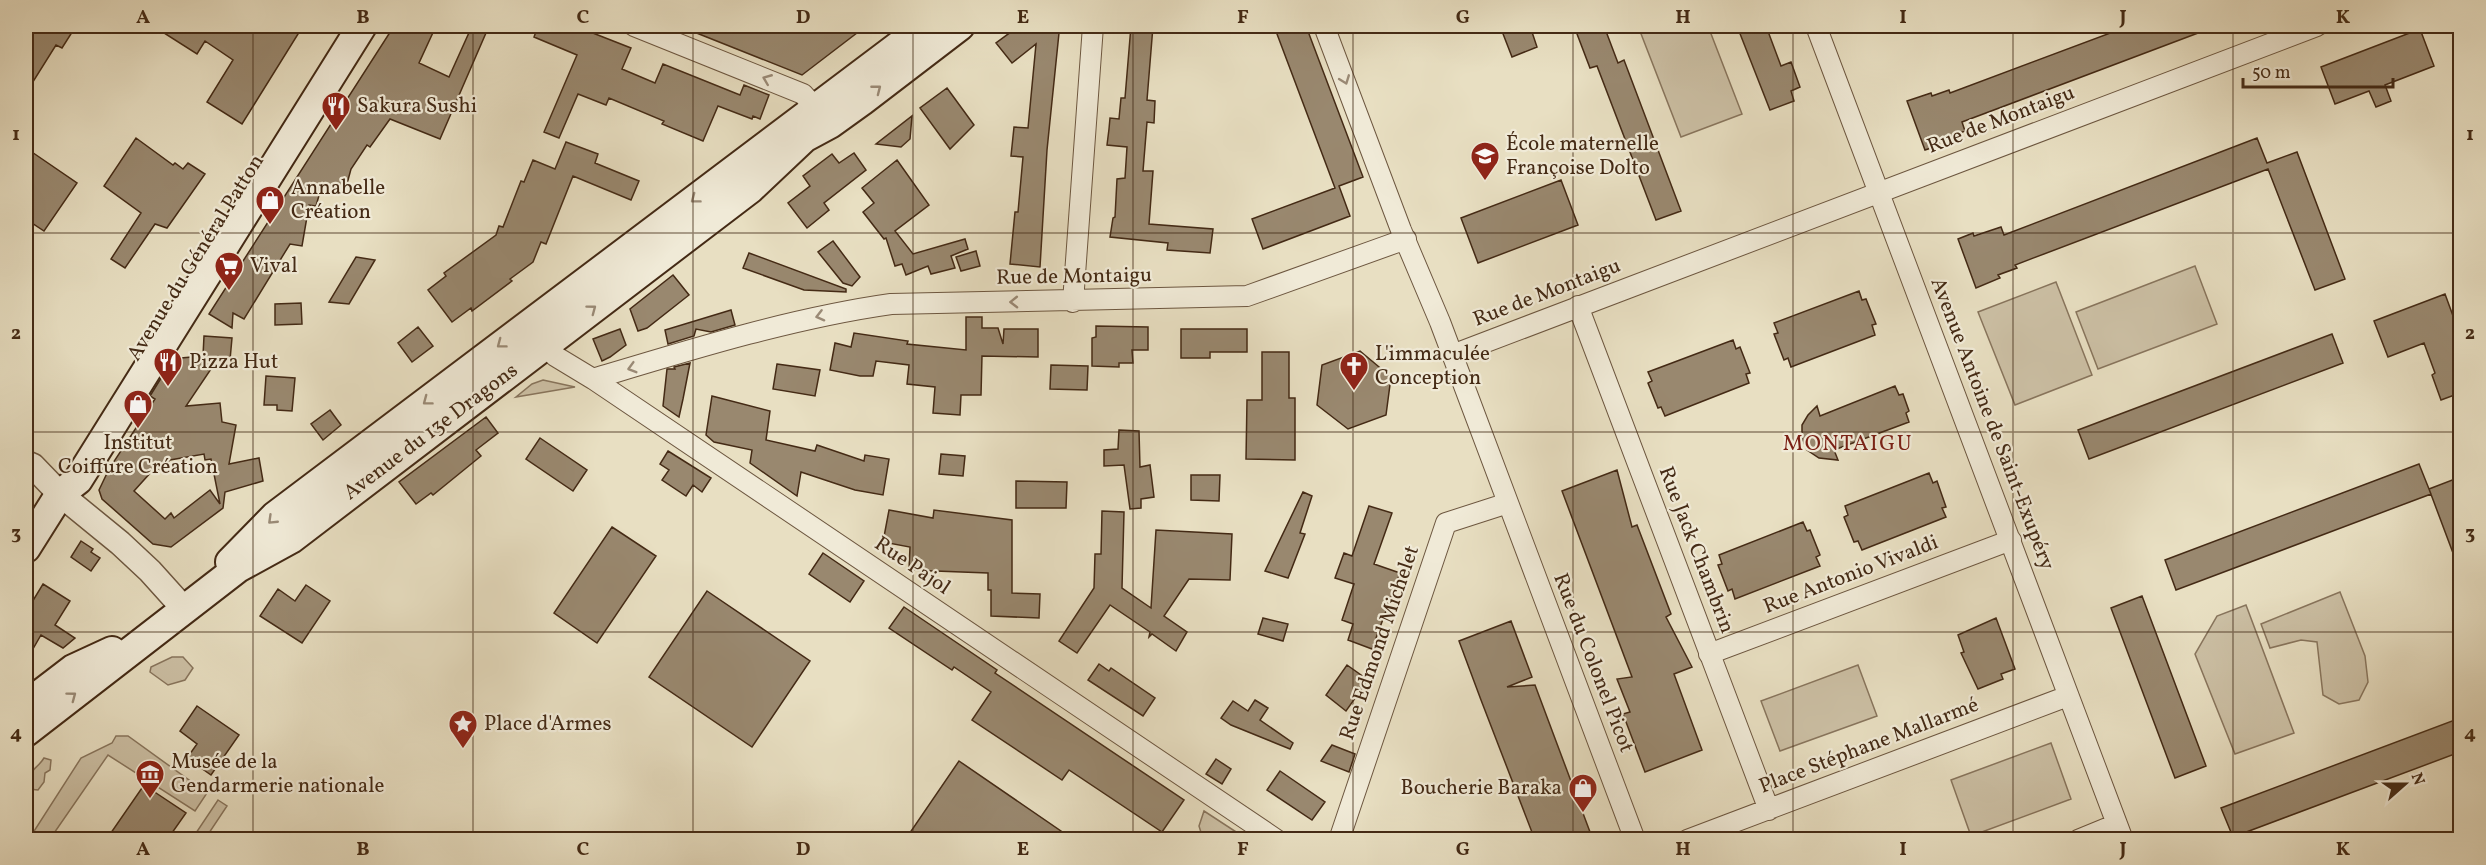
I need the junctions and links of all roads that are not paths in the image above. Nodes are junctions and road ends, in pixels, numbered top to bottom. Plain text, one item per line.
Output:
1 (340, 26) edge
2 (362, 26) edge
3 (634, 26) edge
4 (925, 26) edge
5 (960, 26) edge
6 (1093, 26) edge
7 (1324, 26) edge
8 (1816, 26) edge
9 (2317, 26) edge
10 (823, 116) junction
11 (1878, 192) junction
12 (1406, 239) junction
13 (1073, 302) junction
14 (1578, 306) junction
15 (537, 334) junction
16 (1452, 355) junction
17 (593, 380) junction
18 (26, 463) edge
19 (60, 494) junction
20 (1508, 503) junction
21 (2011, 540) junction
22 (26, 548) edge
23 (181, 606) junction
24 (1709, 654) junction
25 (2068, 696) junction
26 (26, 705) edge
27 (26, 732) edge
28 (1769, 810) junction
29 (2120, 832) edge
30 (1277, 840) edge
31 (1339, 840) edge
32 (1635, 840) edge
33 (1687, 840) edge
34 (2078, 840) edge

1 - 19 main road, Avenue du Général Patton
2 - 19 main road, Avenue du Général Patton
10 -> 3 street
4 - 10 main road
10 -> 5 main road
6 - 13 street
7 -> 12 street
8 - 11 street, Avenue Antoine de Saint-Exupéry
9 - 11 street, Rue de Montaigu
10 - 15 main road, Avenue du 13e Dragons
11 - 14 street, Rue de Montaigu
11 - 21 street, Avenue Antoine de Saint-Exupéry
12 - 13 street, Rue de Montaigu
12 - 16 street
13 -> 17 street, Rue de Montaigu
14 - 16 street, Rue de Montaigu
14 - 24 street, Rue Jack Chambrin
15 - 17 street, Rue Pajol
15 - 23 main road, Avenue du 13e Dragons
16 - 20 street, Rue du Colonel Picot
17 - 30 street, Rue Pajol
18 - 19 street
19 - 22 main road, Avenue du Général Patton
19 - 23 street
20 - 31 street, Rue Edmond Michelet
20 - 32 street, Rue du Colonel Picot
21 - 24 street, Rue Antonio Vivaldi
21 - 25 street, Avenue Antoine de Saint-Exupéry
23 - 26 main road, Avenue du 13e Dragons
27 -> 23 main road, Avenue du 13e Dragons
24 - 28 street, Rue Jack Chambrin
25 - 28 street, Place Stéphane Mallarmé
25 - 29 street, Avenue Antoine de Saint-Exupéry
28 - 33 street, Place Stéphane Mallarmé
29 - 34 street

